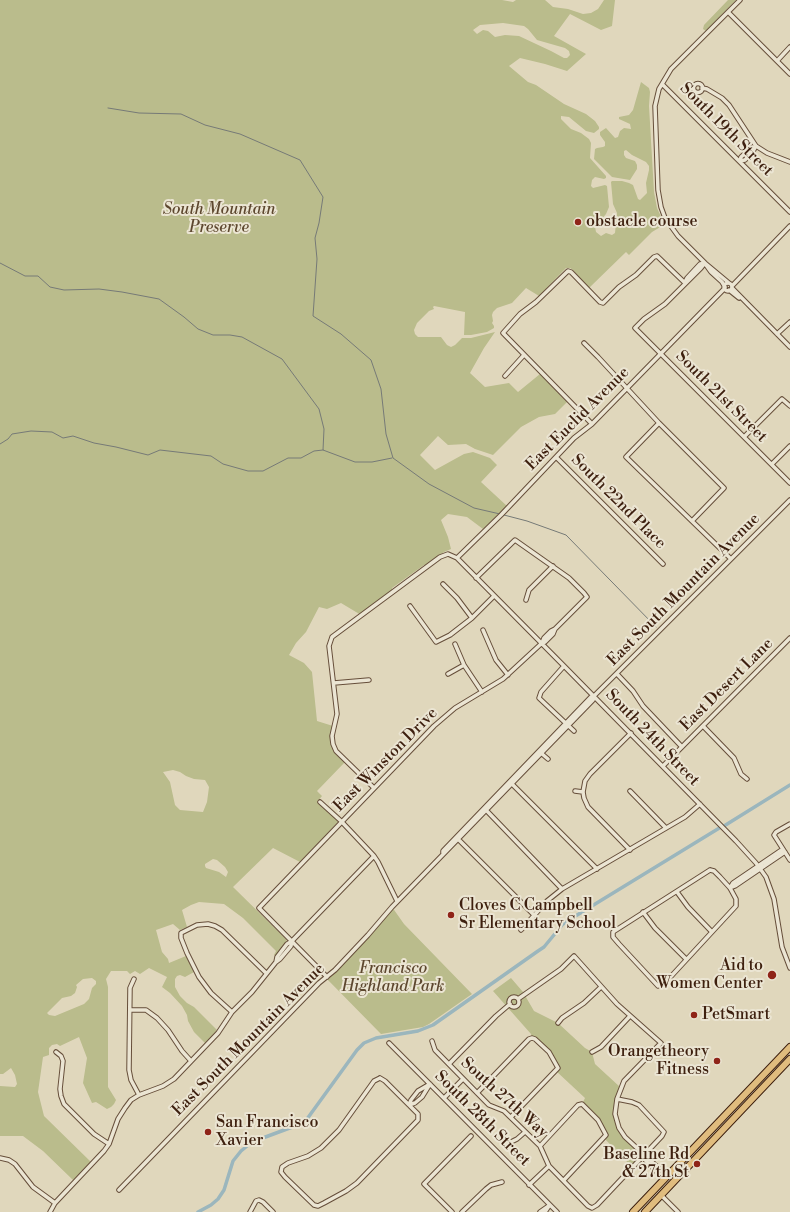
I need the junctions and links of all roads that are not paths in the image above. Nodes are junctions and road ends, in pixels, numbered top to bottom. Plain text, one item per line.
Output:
1 (740, 0) edge
2 (728, 12) junction
3 (790, 47) edge
4 (778, 62) junction
5 (790, 74) edge
6 (662, 84) junction
7 (702, 88) dead end
8 (756, 146) junction
9 (740, 162) junction
10 (790, 162) edge
11 (790, 212) edge
12 (790, 226) edge
13 (705, 263) junction
14 (685, 283) junction
15 (728, 287) junction
16 (790, 322) edge
17 (777, 334) junction
18 (584, 344) dead end
19 (790, 347) edge
20 (660, 353) junction
21 (524, 355) junction
22 (505, 376) dead end
23 (626, 388) junction
24 (790, 406) edge
25 (659, 423) junction
26 (592, 424) junction
27 (744, 436) junction
28 (790, 446) edge
29 (556, 457) junction
30 (772, 464) junction
31 (790, 483) edge
32 (790, 500) edge
33 (692, 521) junction
34 (457, 558) junction
35 (731, 559) junction
36 (663, 564) dead end
37 (553, 566) junction
38 (476, 578) junction
39 (443, 584) dead end
40 (494, 596) junction
41 (526, 600) dead end
42 (410, 606) dead end
43 (472, 618) junction
44 (483, 630) dead end
45 (790, 638) edge
46 (542, 643) junction
47 (454, 644) dead end
48 (464, 665) junction
49 (564, 666) junction
50 (448, 674) dead end
51 (617, 674) junction
52 (508, 675) junction
53 (369, 680) dead end
54 (334, 683) junction
55 (482, 692) junction
56 (594, 696) junction
57 (567, 725) junction
58 (703, 726) junction
59 (574, 731) dead end
60 (631, 733) junction
61 (682, 747) junction
62 (540, 752) junction
63 (548, 759) dead end
64 (663, 766) junction
65 (747, 779) dead end
66 (511, 783) junction
67 (374, 788) junction
68 (575, 791) dead end
69 (630, 791) dead end
70 (583, 792) junction
71 (320, 802) dead end
72 (700, 804) junction
73 (485, 809) junction
74 (341, 821) junction
75 (790, 824) edge
76 (666, 828) junction
77 (458, 838) junction
78 (630, 850) junction
79 (784, 850) junction
80 (374, 856) junction
81 (790, 860) edge
82 (760, 867) junction
83 (596, 869) junction
84 (730, 888) junction
85 (562, 889) junction
86 (677, 892) junction
87 (397, 901) junction
88 (643, 912) junction
89 (534, 915) junction
90 (521, 930) dead end
91 (712, 932) junction
92 (292, 941) junction
93 (686, 959) junction
94 (790, 968) edge
95 (266, 973) junction
96 (327, 977) junction
97 (134, 979) dead end
98 (601, 987) junction
99 (518, 999) junction
100 (510, 1004) junction
101 (130, 1010) junction
102 (232, 1012) junction
103 (630, 1016) junction
104 (558, 1023) dead end
105 (432, 1041) dead end
106 (389, 1043) dead end
107 (790, 1047) edge
108 (56, 1052) dead end
109 (592, 1052) dead end
110 (790, 1059) edge
111 (191, 1061) junction
112 (449, 1064) junction
113 (463, 1079) junction
114 (758, 1081) junction
115 (430, 1084) junction
116 (764, 1087) junction
117 (417, 1092) junction
118 (477, 1093) junction
119 (139, 1095) junction
120 (422, 1097) junction
121 (444, 1098) junction
122 (617, 1099) junction
123 (409, 1105) junction
124 (512, 1117) junction
125 (713, 1129) junction
126 (525, 1132) junction
127 (718, 1134) junction
128 (471, 1136) dead end
129 (511, 1142) dead end
130 (109, 1144) junction
131 (540, 1146) junction
132 (643, 1155) junction
133 (0, 1158) edge
134 (549, 1166) junction
135 (679, 1176) junction
136 (666, 1178) junction
137 (564, 1180) junction
138 (502, 1182) dead end
139 (530, 1184) junction
140 (119, 1190) dead end
141 (649, 1195) junction
142 (661, 1195) junction
143 (55, 1203) junction
144 (550, 1205) junction
145 (50, 1212) edge
146 (250, 1212) edge
147 (273, 1212) edge
148 (452, 1212) edge
149 (462, 1212) edge
150 (540, 1212) edge
151 (545, 1212) edge
152 (557, 1212) edge
153 (633, 1212) edge
154 (645, 1212) edge
155 (678, 1212) edge

1 - 2 street
2 - 4 street
2 - 6 street
3 - 4 street
4 - 5 street
6 - 9 street, South 19th Street
6 - 13 street
7 - 8 street
8 - 9 street
8 - 10 street
9 - 11 street, South 19th Street
12 - 15 street, East Euclid Avenue
13 - 14 street
13 - 15 street
14 - 20 street, South 21st Street
14 - 21 street
15 - 17 street
15 - 20 street, East Euclid Avenue
16 - 17 street
17 - 19 street
18 - 23 street
20 - 23 street, East Euclid Avenue
20 - 27 street, South 21st Street
21 - 22 street
21 - 26 street
23 - 25 street
23 - 26 street, East Euclid Avenue
24 - 27 street
25 - 33 street
25 - 33 street
26 - 29 street, East Euclid Avenue
27 - 30 street, South 21st Street
28 - 30 street
29 - 34 street, East Euclid Avenue
29 - 36 street, South 22nd Place
30 - 31 street, South 21st Street
32 - 35 street, East South Mountain Avenue
33 - 35 street
34 - 38 street, South 24th Street
34 - 54 street, South 24th Street
35 - 51 street, East South Mountain Avenue
37 - 38 street
37 - 41 street
37 - 46 street, East Winston Drive
38 - 40 street, South 24th Street
39 - 43 street
40 - 43 street
40 - 46 street, South 24th Street
42 - 43 street
44 - 52 street
45 - 58 street, East Desert Lane
46 - 49 street, South 24th Street
46 - 52 street, East Winston Drive
47 - 48 street
48 - 50 street
48 - 55 street
49 - 56 street, South 24th Street
49 - 57 street
51 - 56 street, East South Mountain Avenue
51 - 61 street
52 - 55 street, East Winston Drive
53 - 54 street
54 - 67 street
55 - 67 street, East Winston Drive
56 - 57 street, East South Mountain Avenue
56 - 60 street, South 24th Street
57 - 59 street
57 - 62 street, East South Mountain Avenue
58 - 61 street, East Desert Lane
58 - 65 street
60 - 64 street, South 24th Street
60 - 70 street
61 - 64 street, East Desert Lane
62 - 63 street
62 - 66 street, East South Mountain Avenue
64 - 72 street, South 24th Street
66 - 73 street, East South Mountain Avenue
66 - 83 street
67 - 74 street, East Winston Drive
68 - 70 street
69 - 76 street
70 - 78 street
71 - 74 street
72 - 76 street
72 - 82 street, South 24th Street
73 - 77 street, East South Mountain Avenue
73 - 85 street
74 - 80 street
74 - 92 street, East Winston Drive
75 - 79 street
76 - 78 street
77 - 87 street, East South Mountain Avenue
77 - 89 street
78 - 83 street
79 - 81 street
79 - 82 street
80 - 87 street
80 - 92 street
82 - 84 street
82 - 94 street, South 24th Street
83 - 85 street
84 - 86 street
84 - 91 street
85 - 89 street
86 - 88 street
86 - 91 street
87 - 96 street, East South Mountain Avenue
88 - 93 street
88 - 93 street
89 - 90 street
91 - 93 street
92 - 95 street
92 - 96 street
95 - 102 street
95 - 102 street
96 - 140 street, East South Mountain Avenue
97 - 101 street
98 - 99 street
98 - 103 street
98 - 104 street
99 - 100 street
99 - 100 street
100 - 112 street
101 - 111 street
101 - 119 street
102 - 111 street
103 - 109 street
103 - 122 street
105 - 112 street, South 27th Way
106 - 115 street, South 28th Street
107 - 114 main road
108 - 130 street
110 - 116 main road
111 - 119 street
112 - 113 street, South 27th Way
113 - 118 street, South 27th Way
113 - 121 street
114 - 116 main road
114 - 125 main road
115 - 117 street
115 - 120 street
115 - 121 street, South 28th Street
116 - 127 main road
117 - 120 street
117 - 123 street
118 - 124 street, South 27th Way
118 - 124 street
119 - 130 street
120 - 123 street
121 - 139 street, South 28th Street
122 - 132 street
122 - 132 street
123 - 123 street
124 - 126 street, South 27th Way
125 - 127 main road
125 - 136 main road
126 - 129 street
126 - 131 street, South 27th Way
127 - 135 main road
128 - 148 street
130 - 143 street
131 - 134 street, South 27th Way
131 - 137 street
132 - 136 street
132 - 137 street, South 27th Way
133 - 143 street
134 - 137 street, South 27th Way
134 - 139 street
135 - 136 main road
135 - 142 main road
136 - 141 main road
136 - 142 main road
138 - 149 street
139 - 144 street, South 28th Street
141 - 142 main road
141 - 153 main road
142 - 154 main road
142 - 155 street
143 - 145 street
144 - 150 street
144 - 151 street
144 - 152 street, South 28th Street
146 - 147 street

